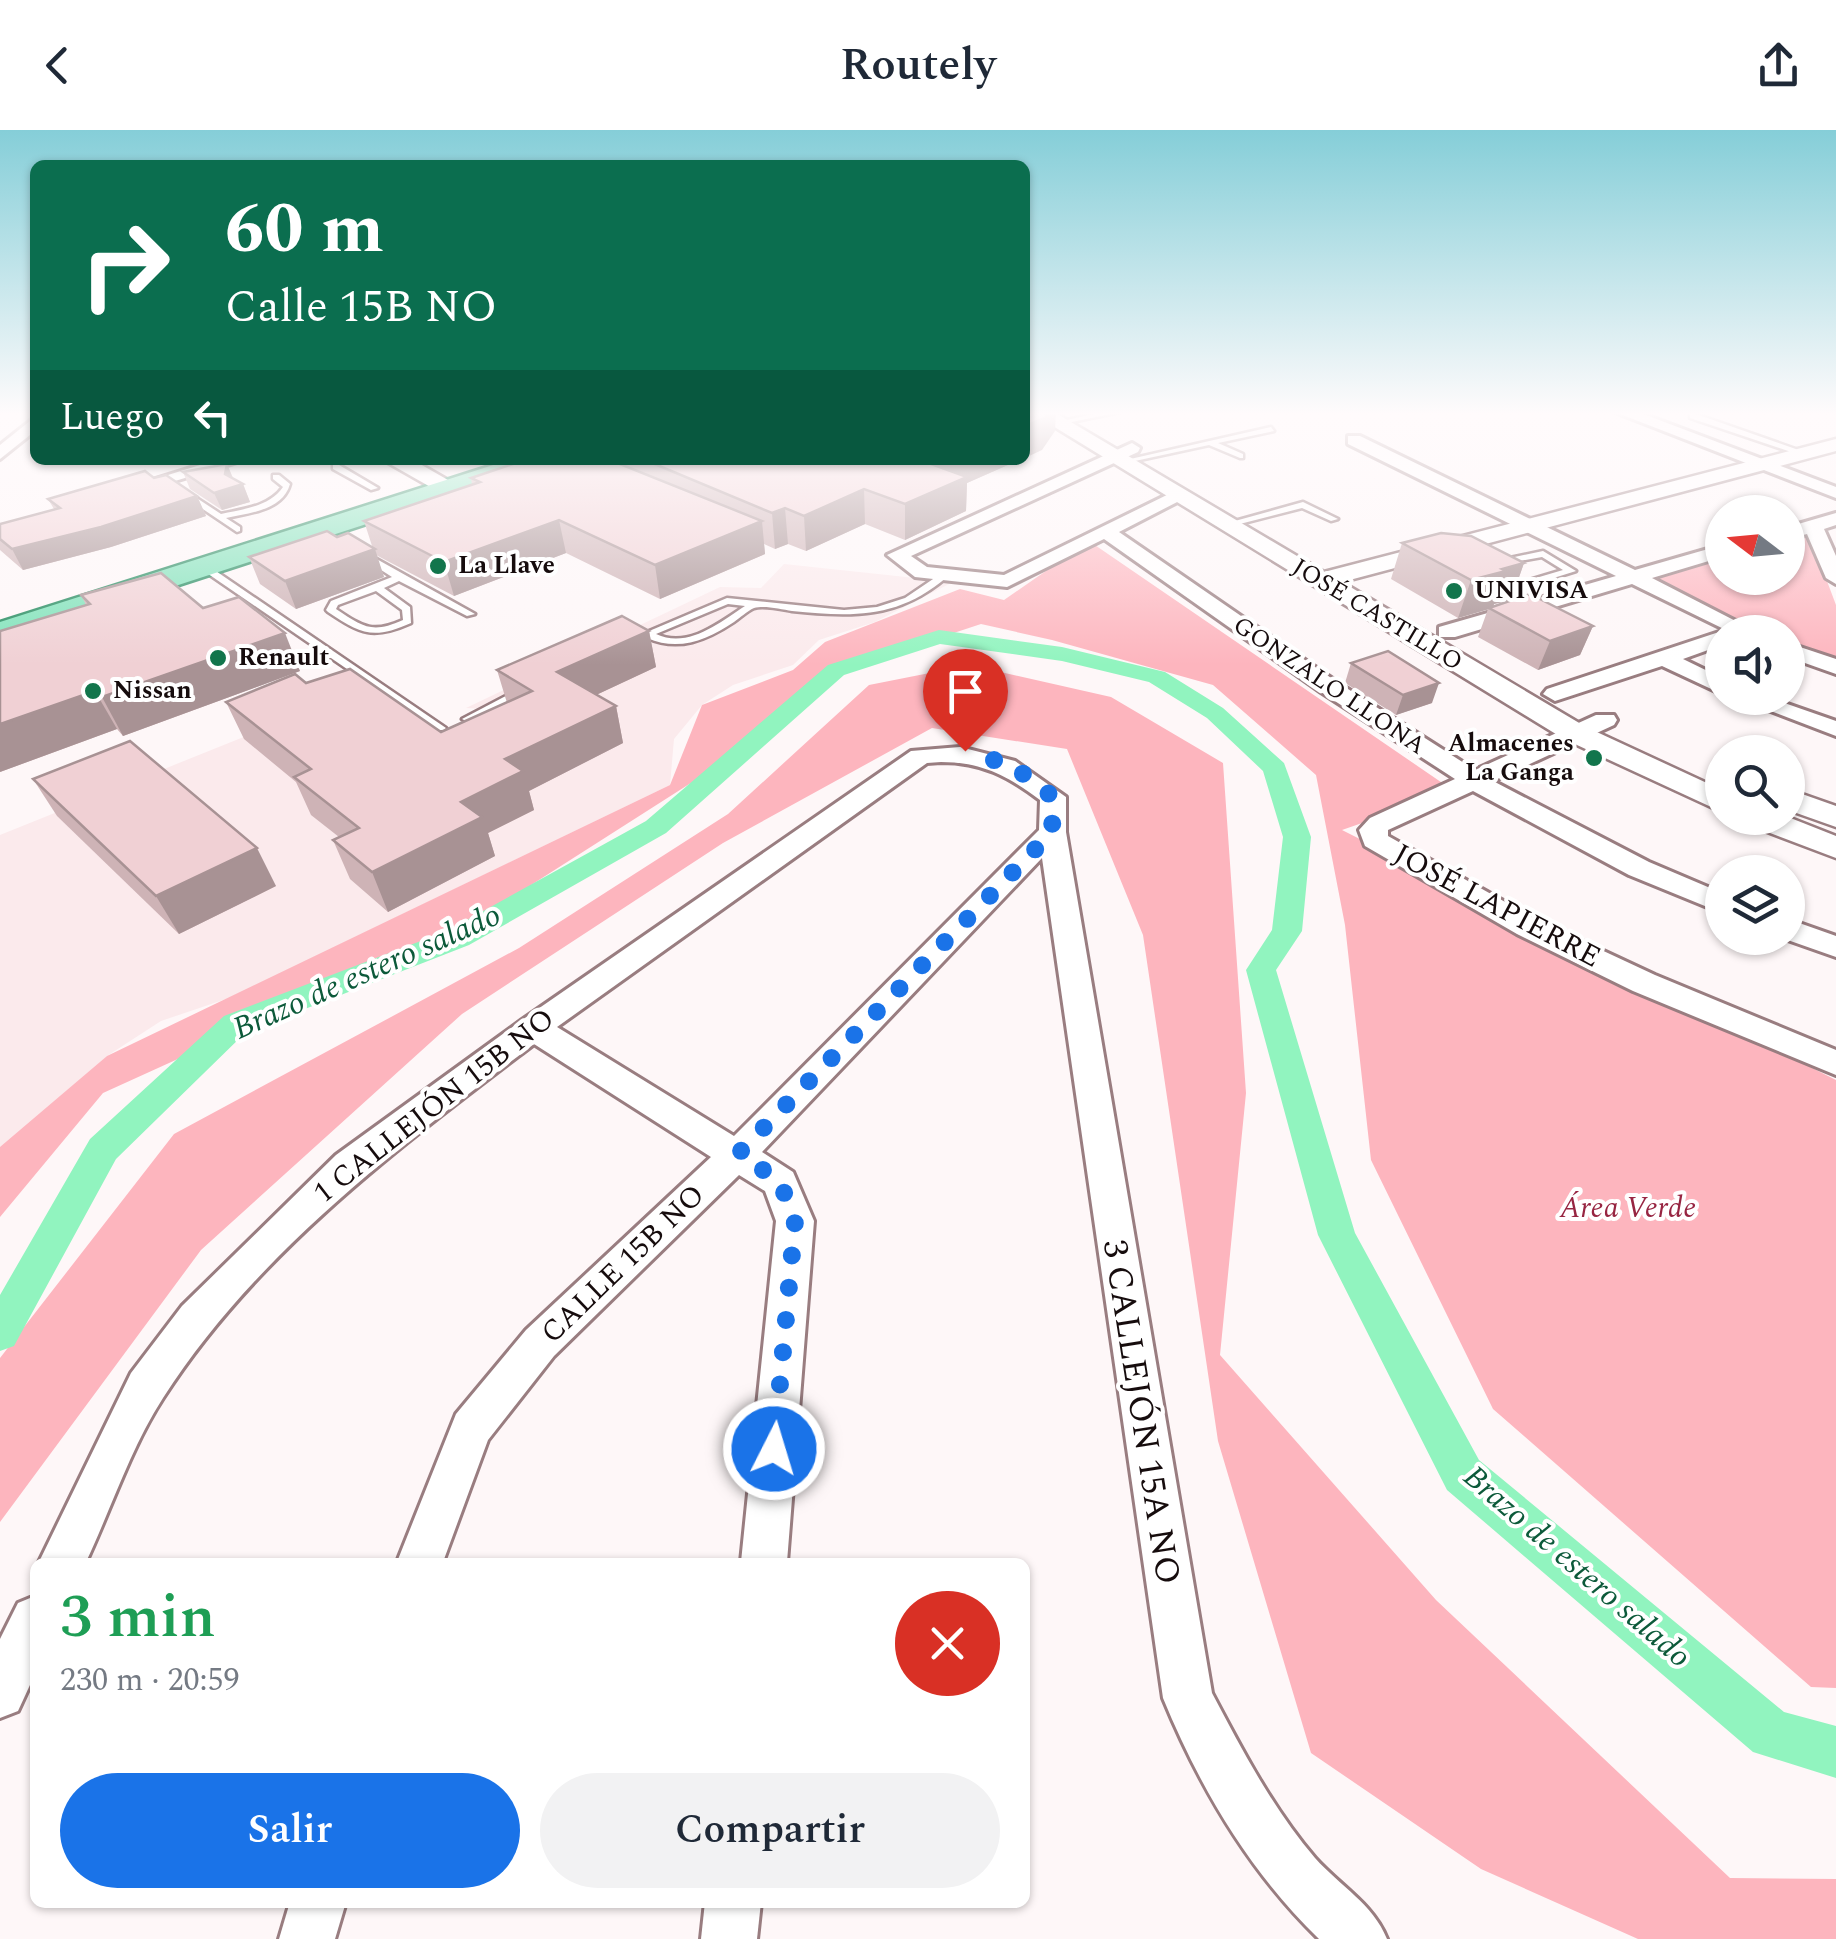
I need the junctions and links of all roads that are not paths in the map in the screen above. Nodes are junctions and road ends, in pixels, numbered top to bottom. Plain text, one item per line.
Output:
1 (188, 496) edge
2 (281, 496) edge
3 (340, 496) edge
4 (395, 496) edge
5 (1031, 496) edge
6 (1174, 496) edge
7 (1180, 496) edge
8 (1198, 496) edge
9 (1473, 496) edge
10 (1644, 496) edge
11 (1334, 518) dead end
12 (1836, 520) edge
13 (1240, 521) junction
14 (228, 524) junction
15 (1536, 526) junction
16 (1814, 526) junction
17 (1805, 528) edge
18 (1106, 532) junction
19 (375, 546) edge
20 (1705, 556) edge
21 (1482, 565) edge
22 (204, 567) junction
23 (1347, 574) junction
24 (397, 576) junction
25 (1635, 576) junction
26 (942, 577) junction
27 (1483, 578) edge
28 (1836, 578) edge
29 (1318, 581) junction
30 (380, 589) junction
31 (0, 604) edge
32 (754, 604) junction
33 (470, 614) dead end
34 (1711, 615) edge
35 (1447, 632) junction
36 (0, 634) edge
37 (647, 634) junction
38 (1705, 643) edge
39 (613, 649) edge
40 (1805, 656) edge
41 (1662, 657) junction
42 (1836, 667) edge
43 (1705, 678) edge
44 (534, 685) edge
45 (1555, 694) junction
46 (1797, 715) edge
47 (468, 719) junction
48 (1605, 720) junction
49 (491, 723) edge
50 (440, 728) junction
51 (1836, 729) edge
52 (1575, 733) junction
53 (432, 743) edge
54 (920, 756) joint
55 (1705, 766) edge
56 (1472, 784) junction
57 (1705, 794) edge
58 (1805, 805) edge
59 (1836, 817) edge
60 (1052, 832) junction
61 (1803, 835) edge
62 (1836, 848) edge
63 (1705, 897) edge
64 (1805, 935) edge
65 (1836, 947) edge
66 (533, 1028) junction
67 (1836, 1063) edge
68 (739, 1153) junction
69 (64, 1558) edge
70 (422, 1558) edge
71 (764, 1558) edge
72 (30, 1630) edge
73 (0, 1693) edge
74 (316, 1908) edge
75 (732, 1908) edge
76 (307, 1939) edge
77 (729, 1939) edge
78 (1359, 1939) edge

1 - 14 lane
2 - 14 lane
3 - 14 main road
4 - 22 main road
5 - 26 street
6 - 18 street
7 - 13 street, JOSÉ CASTILLO
8 - 13 street, JOSÉ CASTILLO
9 - 15 street
10 - 15 street
11 - 13 lane
12 - 16 street
13 - 23 street, JOSÉ CASTILLO
13 - 29 street, JOSÉ CASTILLO
14 - 31 main road
15 - 23 street
15 - 25 street
16 - 17 street
16 - 28 street
18 - 26 street
18 - 56 street, GONZALO LLONA
19 - 24 lane
20 - 25 street
21 - 27 lane
22 - 36 main road
22 - 50 lane
23 - 29 street
23 - 35 street, JOSÉ CASTILLO
24 - 30 lane
24 - 33 lane
25 - 34 street
25 - 35 street
26 - 32 lane
29 - 52 street, JOSÉ CASTILLO
30 - 30 lane
32 - 37 lane
32 - 37 lane
35 - 45 street, JOSÉ CASTILLO
37 - 39 lane
38 - 41 street
40 - 42 street
41 - 43 street
41 - 45 street
44 - 47 lane
45 - 48 street, JOSÉ CASTILLO
46 - 51 street
47 - 49 lane
47 - 50 lane
48 - 52 street, JOSÉ LAPIERRE
48 - 55 street, JOSÉ CASTILLO
50 - 53 lane
52 - 56 street, JOSÉ LAPIERRE
52 - 57 street, JOSÉ CASTILLO
54 - 60 street, 3 CALLEJÓN 15A NO
54 - 66 street, 1 CALLEJÓN 15B NO
56 - 63 street, GONZALO LLONA
56 - 67 street, JOSÉ LAPIERRE
58 - 59 street
60 - 68 street, CALLE 15B NO
60 - 78 street, 3 CALLEJÓN 15A NO
61 - 62 street
64 - 65 street
66 - 68 street
66 - 69 street, 1 CALLEJÓN 15B NO
68 - 70 street, CALLE 15B NO
68 - 71 street
72 - 73 street
74 - 76 street
75 - 77 street

